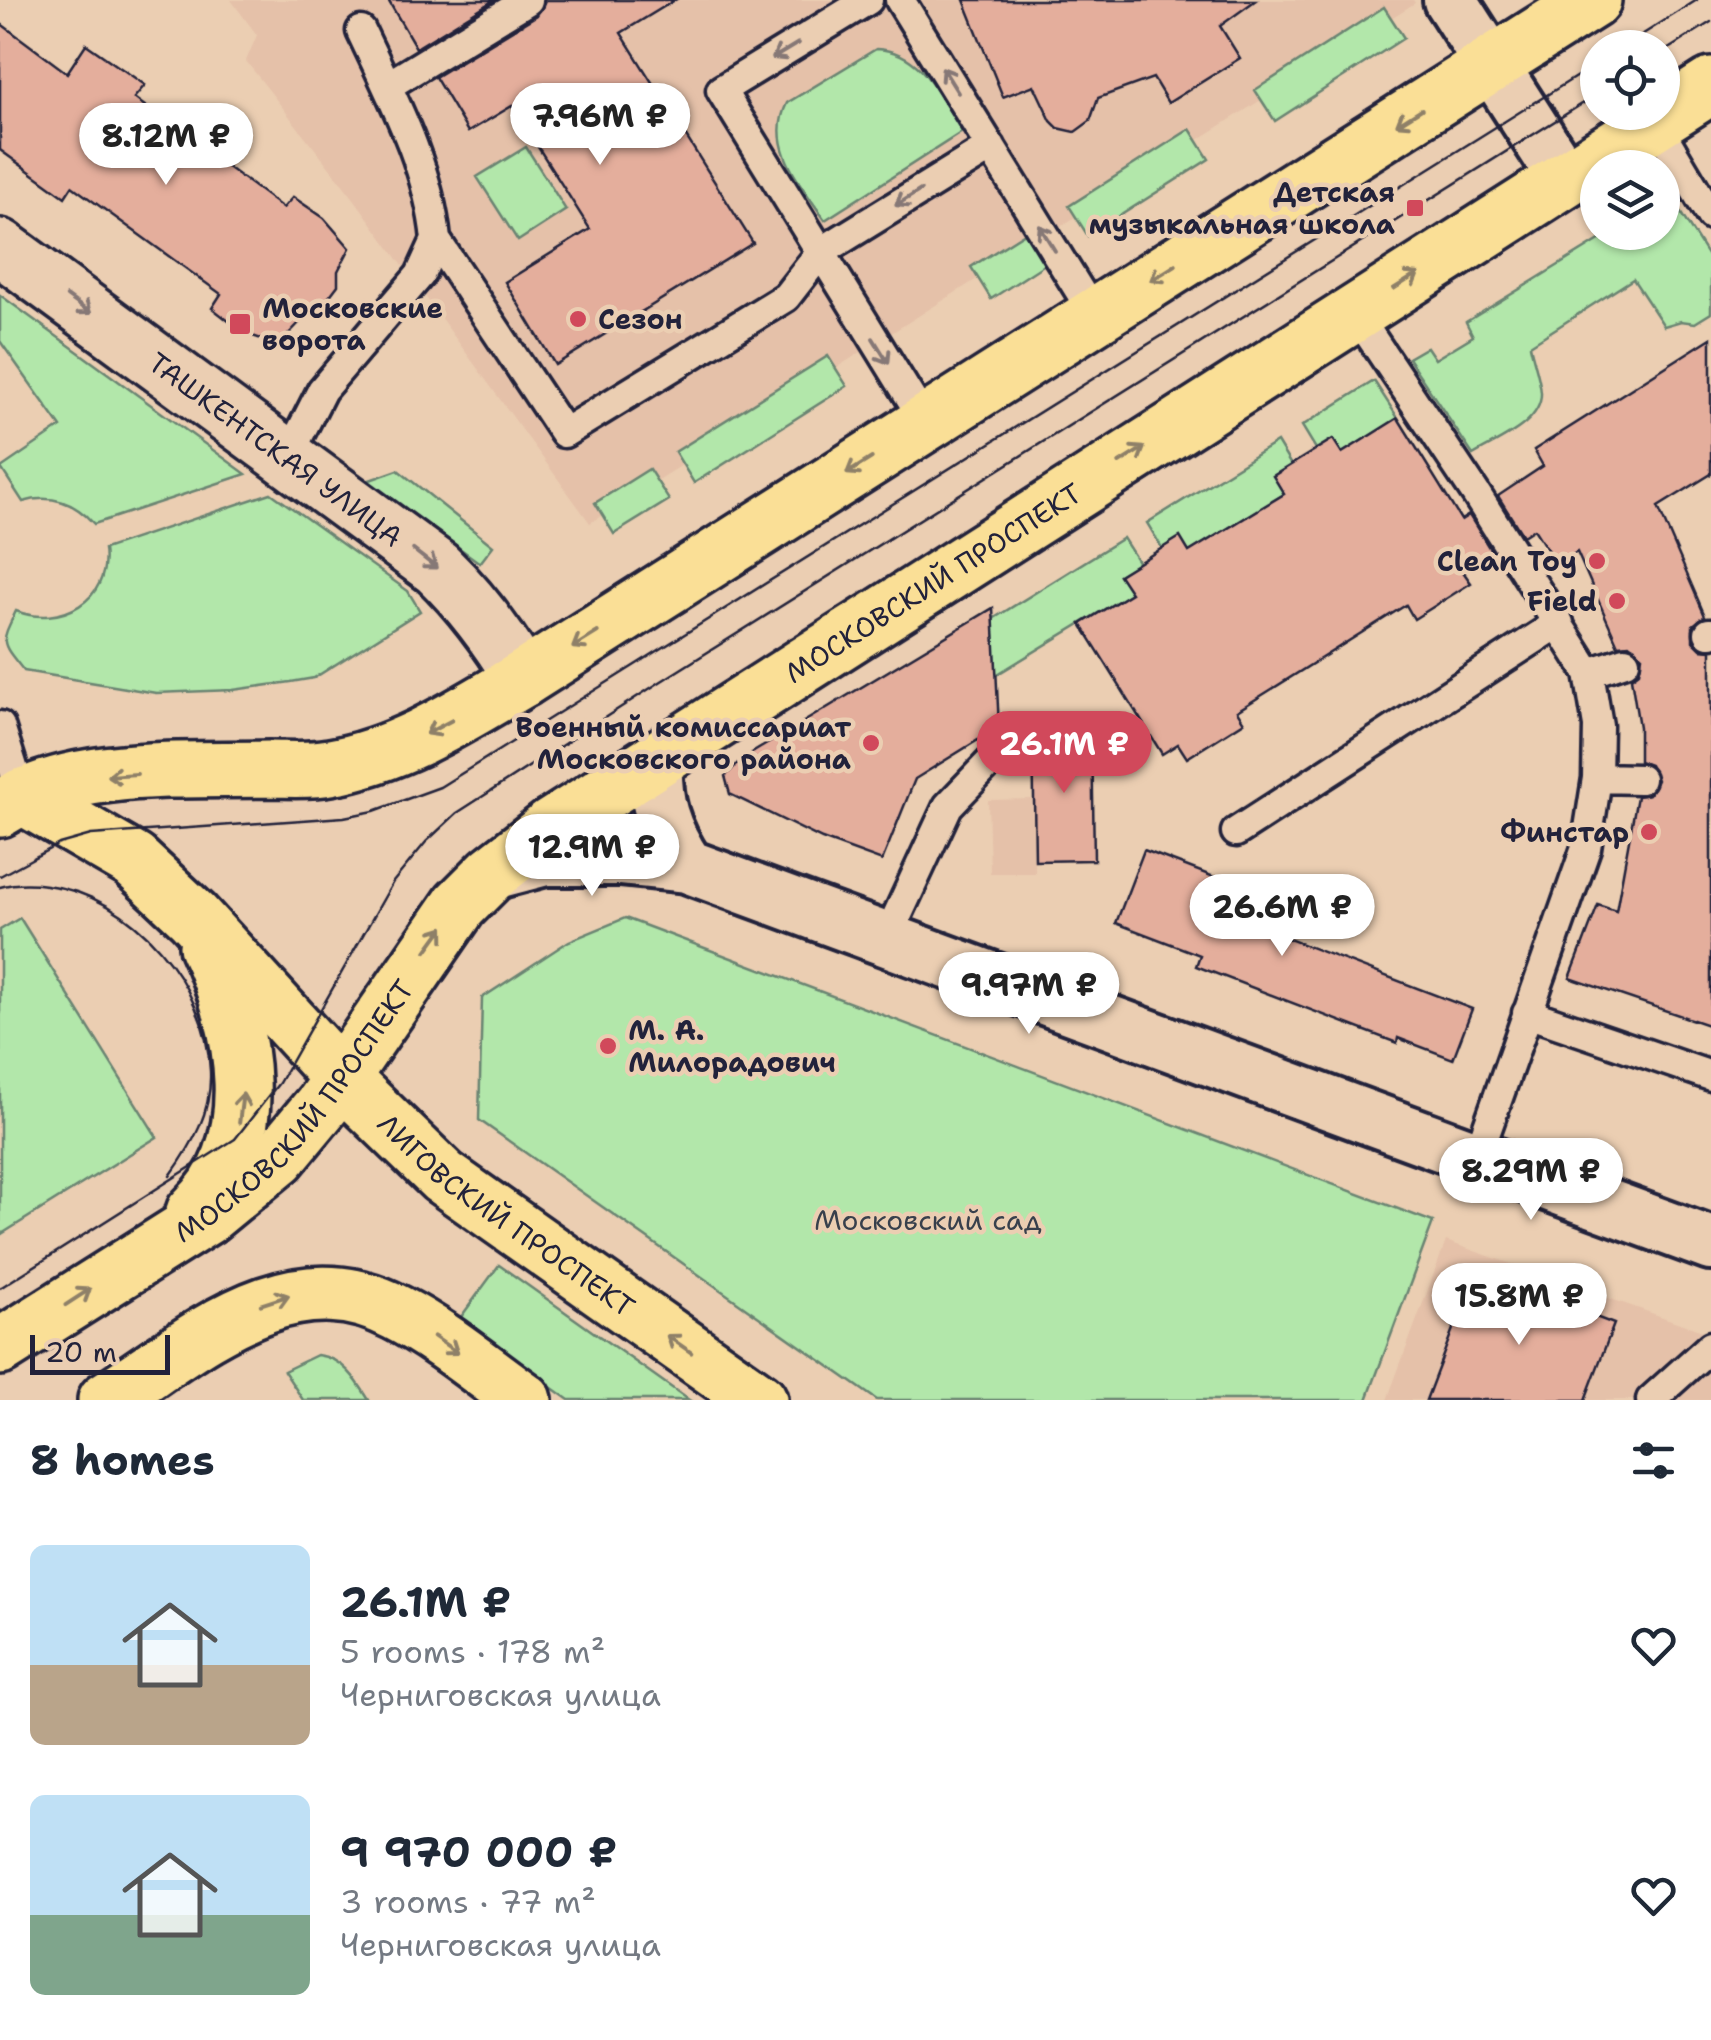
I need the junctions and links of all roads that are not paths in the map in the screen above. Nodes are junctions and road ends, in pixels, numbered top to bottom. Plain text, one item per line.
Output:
1 (528, 0) edge
2 (868, 0) edge
3 (900, 0) edge
4 (1450, 0) edge
5 (1593, 0) edge
6 (361, 30) dead end
7 (1492, 64) junction
8 (387, 86) junction
9 (1711, 86) edge
10 (1680, 106) edge
11 (1642, 130) edge
12 (1659, 130) edge
13 (991, 147) junction
14 (1565, 179) junction
15 (1711, 216) edge
16 (436, 240) junction
17 (0, 248) edge
18 (821, 252) junction
19 (1355, 313) junction
20 (1095, 316) junction
21 (926, 423) junction
22 (288, 457) junction
23 (1558, 623) junction
24 (1625, 661) dead end
25 (1588, 673) junction
26 (524, 679) junction
27 (0, 726) edge
28 (996, 756) dead end
29 (656, 758) junction
30 (1597, 778) junction
31 (1640, 780) dead end
32 (7, 797) edge
33 (1236, 832) dead end
34 (687, 866) junction
35 (492, 873) junction
36 (193, 916) junction
37 (886, 940) junction
38 (1527, 1012) junction
39 (1711, 1076) edge
40 (341, 1078) junction
41 (1476, 1160) junction
42 (1711, 1244) edge
43 (156, 1247) junction
44 (1711, 1346) edge
45 (0, 1347) edge
46 (106, 1400) edge
47 (524, 1400) edge
48 (759, 1400) edge
49 (1651, 1400) edge

1 - 8 lane
2 -> 18 lane
13 -> 3 lane
4 - 7 street
5 - 7 main road
6 - 8 lane
7 - 14 street
7 -> 20 main road
8 - 16 lane
9 - 10 main road, МОСКОВСКИЙ ПРОСПЕКТ
11 - 14 main road, МОСКОВСКИЙ ПРОСПЕКТ
12 - 15 lane
13 -> 18 lane
20 -> 13 lane
19 -> 14 main road, МОСКОВСКИЙ ПРОСПЕКТ
16 - 18 lane
16 - 22 lane
17 -> 22 street, ТАШКЕНТСКАЯ УЛИЦА
18 -> 21 lane
19 - 23 lane
29 -> 19 main road, МОСКОВСКИЙ ПРОСПЕКТ
20 - 21 main road
21 -> 26 main road
22 -> 26 street, ТАШКЕНТСКАЯ УЛИЦА
23 - 25 lane
23 - 33 lane
24 - 25 lane
25 - 30 lane
26 -> 32 main road
27 - 32 lane
28 - 37 lane
29 - 34 street
29 - 35 main road, МОСКОВСКИЙ ПРОСПЕКТ
30 - 31 lane
30 - 38 lane
32 - 36 main road, ЛИГОВСКИЙ ПРОСПЕКТ
34 - 35 street
34 - 37 street
40 -> 35 main road, МОСКОВСКИЙ ПРОСПЕКТ
36 - 40 main road, ЛИГОВСКИЙ ПРОСПЕКТ
43 -> 36 main road
37 - 41 street
38 - 39 lane
38 - 41 lane
40 - 43 main road, МОСКОВСКИЙ ПРОСПЕКТ
48 -> 40 main road, ЛИГОВСКИЙ ПРОСПЕКТ
41 - 42 street
45 -> 43 main road, МОСКОВСКИЙ ПРОСПЕКТ
44 - 49 lane
46 -> 47 main road

